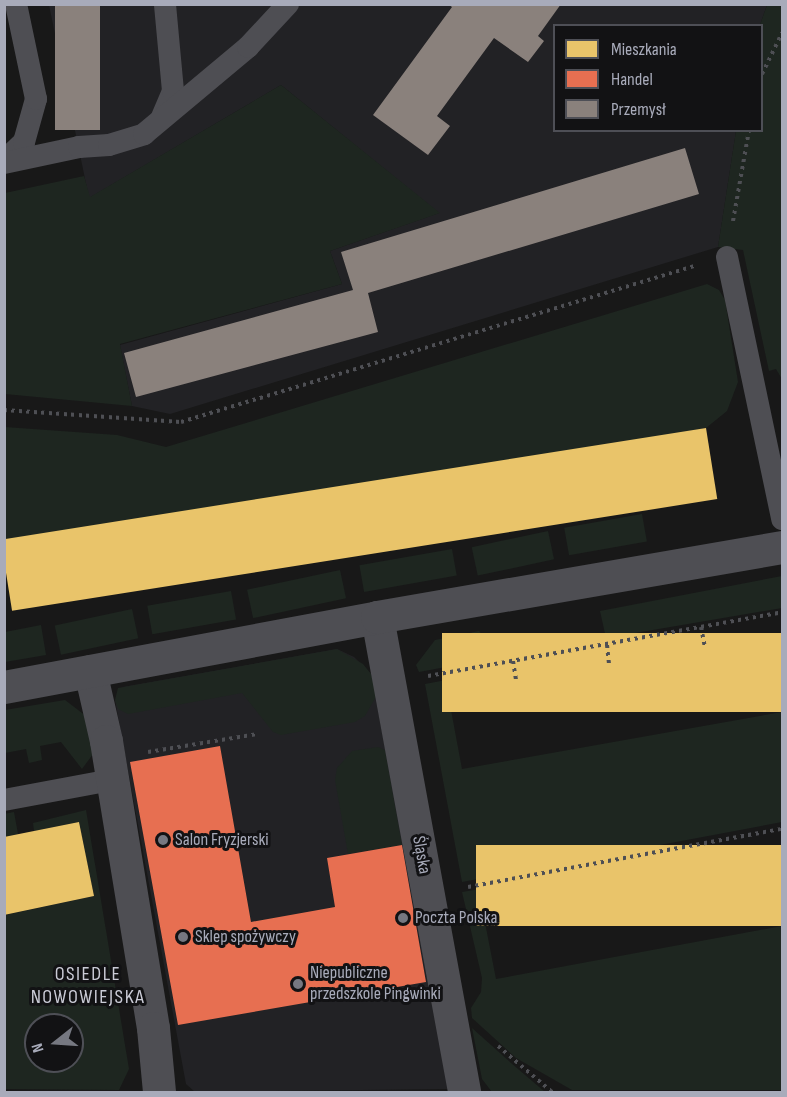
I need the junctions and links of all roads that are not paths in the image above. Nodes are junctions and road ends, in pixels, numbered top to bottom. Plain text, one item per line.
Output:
1 (16, 4) edge
2 (165, 4) edge
3 (288, 4) edge
4 (159, 121) junction
5 (4, 162) edge
6 (727, 257) road end
7 (783, 519) edge
8 (783, 547) edge
9 (377, 617) junction
10 (90, 672) junction
11 (4, 687) edge
12 (111, 780) junction
13 (4, 800) edge
14 (159, 1092) edge
15 (464, 1092) edge

1 - 5 lane
2 - 4 lane
3 - 4 lane
4 - 5 lane
6 - 7 lane
8 - 9 street
9 - 10 street
9 - 15 street, Śląska
10 - 11 street
10 - 12 street
12 - 13 lane
12 - 14 street

